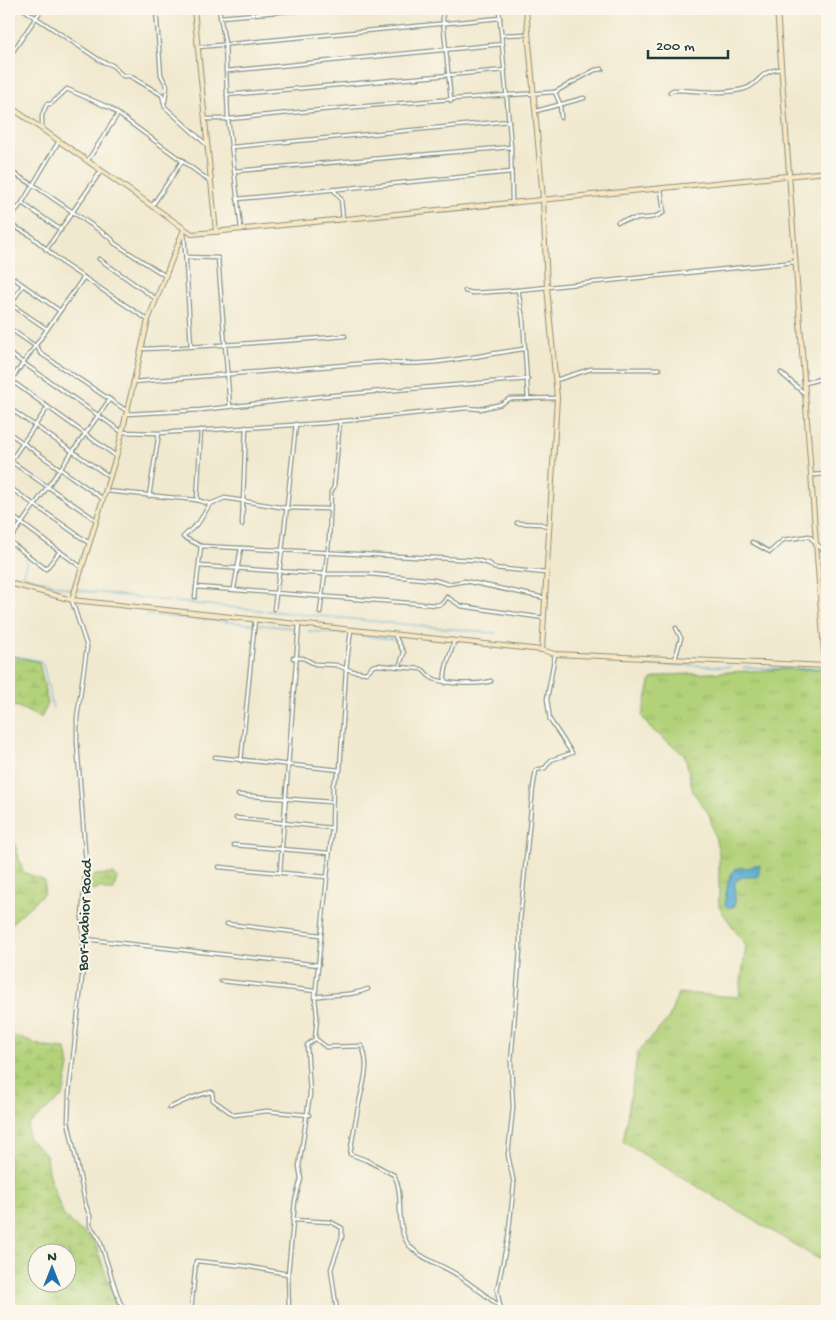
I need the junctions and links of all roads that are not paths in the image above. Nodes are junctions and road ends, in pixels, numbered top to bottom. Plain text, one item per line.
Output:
1 (23, 9) edge
2 (42, 9) edge
3 (156, 9) edge
4 (194, 9) edge
5 (219, 9) edge
6 (313, 9) edge
7 (442, 9) edge
8 (499, 9) edge
9 (526, 9) edge
10 (777, 9) edge
11 (220, 17) junction
12 (36, 18) junction
13 (500, 18) junction
14 (443, 24) junction
15 (528, 34) junction
16 (502, 35) junction
17 (225, 44) junction
18 (503, 44) junction
19 (199, 46) junction
20 (446, 50) junction
21 (9, 57) edge
22 (602, 69) dead end
23 (781, 69) junction
24 (505, 70) junction
25 (227, 71) junction
26 (448, 74) junction
27 (554, 92) junction
28 (670, 92) dead end
29 (533, 93) junction
30 (507, 94) junction
31 (227, 95) junction
32 (584, 98) dead end
33 (450, 101) junction
34 (560, 104) junction
35 (9, 106) edge
36 (165, 106) junction
37 (534, 111) junction
38 (118, 114) junction
39 (561, 118) dead end
40 (206, 119) junction
41 (228, 120) junction
42 (509, 121) junction
43 (42, 129) junction
44 (59, 141) junction
45 (208, 146) junction
46 (827, 146) edge
47 (232, 147) junction
48 (511, 147) junction
49 (88, 160) junction
50 (183, 160) junction
51 (101, 170) junction
52 (9, 171) edge
53 (235, 171) junction
54 (511, 172) junction
55 (826, 172) edge
56 (790, 176) junction
57 (212, 183) junction
58 (32, 184) junction
59 (660, 187) junction
60 (333, 189) junction
61 (237, 199) junction
62 (543, 199) junction
63 (22, 202) junction
64 (512, 202) junction
65 (152, 206) junction
66 (73, 212) junction
67 (9, 219) edge
68 (343, 219) junction
69 (618, 222) dead end
70 (9, 224) edge
71 (184, 229) junction
72 (61, 230) junction
73 (241, 230) junction
74 (216, 232) junction
75 (46, 250) junction
76 (186, 257) junction
77 (99, 259) dead end
78 (796, 262) junction
79 (9, 275) edge
80 (164, 275) junction
81 (84, 277) junction
82 (23, 285) junction
83 (547, 287) junction
84 (518, 290) junction
85 (465, 291) dead end
86 (156, 299) junction
87 (9, 304) edge
88 (60, 311) junction
89 (148, 320) junction
90 (9, 328) edge
91 (47, 329) junction
92 (345, 336) dead end
93 (225, 345) junction
94 (35, 346) junction
95 (191, 346) junction
96 (141, 349) junction
97 (524, 349) junction
98 (9, 353) edge
99 (23, 363) junction
100 (659, 369) dead end
101 (780, 373) dead end
102 (228, 376) junction
103 (827, 377) edge
104 (528, 379) junction
105 (556, 380) junction
106 (9, 381) edge
107 (133, 382) junction
108 (804, 383) junction
109 (804, 393) junction
110 (528, 398) junction
111 (556, 398) junction
112 (110, 399) junction
113 (48, 407) junction
114 (230, 407) junction
115 (9, 408) edge
116 (127, 412) junction
117 (98, 416) junction
118 (340, 421) junction
119 (296, 424) junction
120 (35, 426) junction
121 (246, 427) junction
122 (201, 430) junction
123 (122, 432) junction
124 (9, 433) edge
125 (159, 433) junction
126 (86, 434) junction
127 (23, 443) junction
128 (73, 452) junction
129 (116, 456) junction
130 (9, 461) edge
131 (61, 469) junction
132 (827, 474) edge
133 (813, 475) junction
134 (110, 477) junction
135 (9, 487) edge
136 (48, 487) junction
137 (106, 491) junction
138 (149, 496) junction
139 (103, 499) junction
140 (197, 500) junction
141 (244, 502) junction
142 (210, 504) junction
143 (35, 505) junction
144 (286, 508) junction
145 (330, 509) junction
146 (9, 514) edge
147 (96, 521) junction
148 (22, 523) junction
149 (516, 523) dead end
150 (242, 525) dead end
151 (550, 527) junction
152 (9, 541) edge
153 (89, 542) junction
154 (752, 542) dead end
155 (817, 543) junction
156 (201, 546) junction
157 (241, 548) junction
158 (822, 548) junction
159 (827, 549) edge
160 (60, 551) junction
161 (282, 551) junction
162 (327, 554) junction
163 (827, 554) edge
164 (199, 566) junction
165 (81, 567) junction
166 (238, 568) junction
167 (279, 570) junction
168 (547, 573) junction
169 (324, 574) junction
170 (9, 583) edge
171 (196, 587) junction
172 (234, 588) junction
173 (277, 592) junction
174 (827, 592) edge
175 (820, 593) junction
176 (195, 597) dead end
177 (322, 597) junction
178 (546, 598) junction
179 (72, 600) junction
180 (274, 610) dead end
181 (827, 610) edge
182 (822, 611) junction
183 (320, 612) dead end
184 (545, 618) junction
185 (256, 619) junction
186 (299, 624) junction
187 (676, 628) dead end
188 (351, 629) junction
189 (394, 634) junction
190 (454, 640) junction
191 (542, 650) junction
192 (554, 654) junction
193 (295, 658) junction
194 (675, 660) junction
195 (826, 666) edge
196 (399, 667) junction
197 (346, 669) junction
198 (491, 681) dead end
199 (446, 683) junction
200 (215, 757) dead end
201 (241, 761) junction
202 (290, 766) junction
203 (340, 770) junction
204 (238, 795) dead end
205 (287, 798) junction
206 (332, 802) junction
207 (236, 818) dead end
208 (283, 822) junction
209 (332, 828) junction
210 (234, 845) dead end
211 (282, 849) junction
212 (329, 853) junction
213 (219, 867) dead end
214 (280, 872) junction
215 (328, 877) junction
216 (226, 924) dead end
217 (321, 936) junction
218 (84, 939) junction
219 (319, 965) junction
220 (221, 981) dead end
221 (368, 989) dead end
222 (316, 991) junction
223 (315, 997) junction
224 (315, 1039) junction
225 (170, 1108) dead end
226 (308, 1115) junction
227 (294, 1220) junction
228 (288, 1274) junction
229 (500, 1307) junction
230 (126, 1311) edge
231 (191, 1311) edge
232 (289, 1311) edge
233 (337, 1311) edge
234 (501, 1311) edge

1 - 12 street
2 - 12 street
3 - 36 street
4 - 19 street
5 - 11 street
6 - 11 street
7 - 14 street
8 - 13 street
9 - 15 street
10 - 23 street
11 - 17 street
12 - 21 street
12 - 36 street
13 - 14 street
13 - 16 street
14 - 17 street
14 - 20 street
15 - 16 street
15 - 29 street
16 - 18 street
17 - 19 street
17 - 25 street
18 - 20 street
18 - 24 street
19 - 40 street
20 - 25 street
20 - 26 street
22 - 27 street
23 - 28 street
23 - 56 street
24 - 26 street
24 - 30 street
25 - 31 street
26 - 31 street
26 - 33 street
27 - 29 street
27 - 34 street
29 - 30 street
29 - 37 street
30 - 33 street
30 - 42 street
31 - 41 street
32 - 34 street
33 - 41 street
34 - 37 street
34 - 39 street
35 - 43 street
36 - 45 street
37 - 62 street
38 - 43 street
38 - 49 street
38 - 50 street
40 - 41 street
40 - 45 street
41 - 47 street
42 - 47 street
42 - 48 street
43 - 44 street
44 - 49 street
44 - 58 street
45 - 57 street
46 - 55 street
47 - 53 street
48 - 53 street
48 - 54 street
49 - 51 street
50 - 57 street
50 - 65 street
51 - 65 street
51 - 66 street
52 - 58 street
53 - 61 street
54 - 60 street
54 - 64 street
55 - 56 street
56 - 59 street
56 - 78 street
57 - 74 street
58 - 63 street
58 - 66 street
59 - 62 street
59 - 69 street
60 - 61 street
60 - 68 street
61 - 73 street
62 - 64 street
62 - 83 street
63 - 67 street
63 - 72 street
64 - 68 street
65 - 71 street
66 - 72 street
66 - 80 street
68 - 73 street
70 - 75 street
71 - 74 street
71 - 76 street
71 - 80 street
72 - 75 street
73 - 74 street
75 - 81 street
76 - 93 street
76 - 95 street
77 - 86 street
78 - 83 street
78 - 108 street
79 - 82 street
80 - 86 street
81 - 88 street
81 - 89 street
82 - 87 street
82 - 88 street
83 - 84 street
83 - 105 street
84 - 85 street
84 - 97 street
86 - 89 street
87 - 91 street
88 - 91 street
89 - 96 street
90 - 94 street
91 - 94 street
92 - 93 street
93 - 95 street
93 - 102 street
94 - 99 street
94 - 112 street
95 - 96 street
96 - 107 street
97 - 102 street
97 - 104 street
98 - 99 street
99 - 106 street
99 - 117 street
100 - 105 street
101 - 109 street
102 - 107 street
102 - 114 street
103 - 108 street
104 - 110 street
104 - 114 street
105 - 111 street
106 - 113 street
107 - 116 street
108 - 109 street
109 - 133 street
110 - 111 street
110 - 118 street
111 - 151 street
112 - 116 street
112 - 117 street
113 - 120 street
113 - 126 street
114 - 116 street
115 - 120 street
116 - 123 street
117 - 123 street
117 - 126 street
118 - 119 street
118 - 145 street
119 - 121 street
119 - 144 street
120 - 127 street
120 - 128 street
121 - 122 street
121 - 141 street
122 - 125 street
122 - 140 street
123 - 125 street
123 - 129 street
124 - 127 street
125 - 138 street
126 - 128 street
126 - 129 street
127 - 130 street
127 - 131 street
128 - 131 street
128 - 134 street
129 - 134 street
130 - 136 street
131 - 136 street
131 - 139 street
132 - 133 street
133 - 155 street
134 - 137 street
135 - 143 street
136 - 143 street
136 - 147 street
137 - 138 street
137 - 139 street
138 - 140 street
139 - 147 street
140 - 142 street
141 - 142 street
141 - 144 street
141 - 150 street
142 - 156 street
143 - 148 street
143 - 153 street
144 - 145 street
144 - 161 street
145 - 162 street
146 - 148 street
147 - 153 street
148 - 152 street
148 - 160 street
149 - 151 street
151 - 168 street
152 - 160 street
153 - 165 street
154 - 155 street
155 - 158 street
155 - 175 street
156 - 157 street
156 - 164 street
157 - 161 street
157 - 166 street
158 - 159 street
158 - 163 street
160 - 165 street
161 - 162 street
161 - 167 street
162 - 168 street
162 - 169 street
164 - 166 street
164 - 171 street
165 - 179 street
166 - 167 street
166 - 172 street
167 - 169 street
167 - 173 street
168 - 178 street
169 - 177 street
169 - 178 street
170 - 179 street
171 - 172 street
171 - 176 street
172 - 173 street
173 - 177 street
173 - 180 street
174 - 175 street
175 - 182 street
177 - 183 street
177 - 184 street
178 - 184 street
179 - 185 street
179 - 218 street, Bor-Mabior Road
181 - 182 street
182 - 195 street
184 - 191 street
185 - 186 street
185 - 201 street
186 - 188 street
186 - 193 street
187 - 194 street
188 - 189 street
188 - 197 street
189 - 190 street
189 - 196 street
190 - 191 street
190 - 199 street
191 - 192 street
192 - 194 street
192 - 229 street
193 - 197 street
193 - 202 street
194 - 195 street
196 - 197 street
196 - 199 street
197 - 203 street
198 - 199 street
200 - 201 street
201 - 202 street
202 - 203 street
202 - 205 street
203 - 206 street
204 - 205 street
205 - 206 street
205 - 208 street
206 - 209 street
207 - 208 street
208 - 209 street
208 - 211 street
209 - 212 street
210 - 211 street
211 - 212 street
211 - 214 street
212 - 215 street
213 - 214 street
214 - 215 street
215 - 217 street
216 - 217 street
217 - 219 street
218 - 219 street
218 - 230 street, Bor-Mabior Road
219 - 222 street
220 - 222 street
221 - 223 street
222 - 223 street
223 - 224 street
224 - 226 street
224 - 229 street
225 - 226 street
226 - 227 street
227 - 228 street
227 - 233 street
228 - 231 street
228 - 232 street
229 - 234 street

